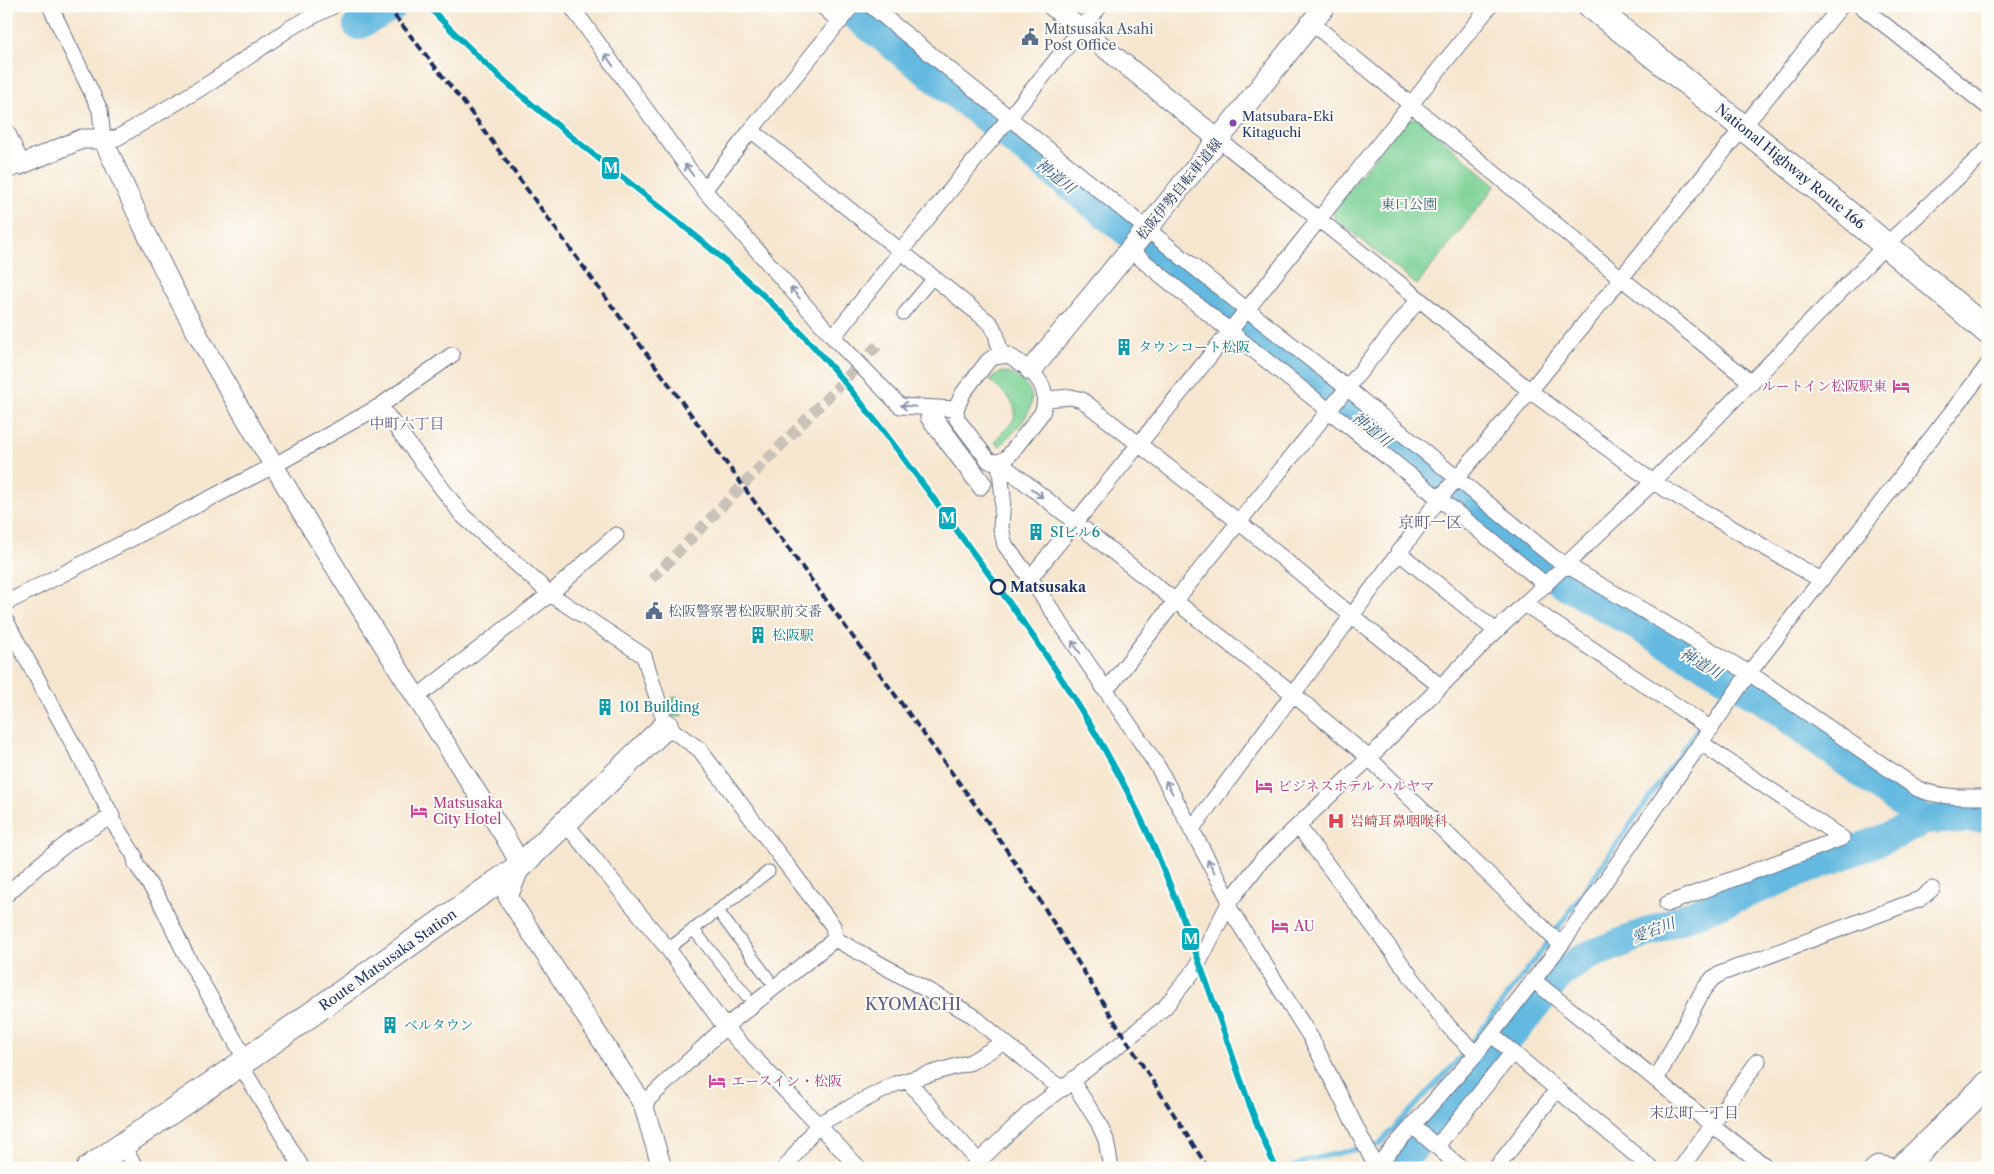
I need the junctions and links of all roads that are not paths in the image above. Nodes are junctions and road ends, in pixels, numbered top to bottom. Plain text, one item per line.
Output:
1 (50, 6) edge
2 (333, 6) edge
3 (571, 6) edge
4 (822, 6) edge
5 (870, 6) edge
6 (1052, 6) edge
7 (1100, 6) edge
8 (1325, 6) edge
9 (1490, 6) edge
10 (1591, 6) edge
11 (1841, 6) edge
12 (1861, 6) edge
13 (845, 15) edge
14 (1312, 22) junction
15 (1082, 29) junction
16 (1410, 104) junction
17 (1988, 107) edge
18 (1007, 120) junction
19 (1744, 127) junction
20 (751, 130) junction
21 (6, 134) edge
22 (102, 139) junction
23 (1218, 139) junction
24 (1988, 149) edge
25 (13, 168) edge
26 (704, 190) junction
27 (1318, 218) junction
28 (1147, 229) junction
29 (1887, 244) junction
30 (1129, 249) junction
31 (901, 251) junction
32 (934, 277) junction
33 (1621, 278) junction
34 (1420, 299) junction
35 (1246, 309) junction
36 (903, 314) dead end
37 (1228, 331) junction
38 (1988, 332) edge
39 (833, 337) junction
40 (452, 355) dead end
41 (1001, 355) junction
42 (1988, 365) edge
43 (1031, 370) junction
44 (1752, 383) junction
45 (1347, 388) junction
46 (1530, 391) junction
47 (1046, 399) junction
48 (380, 406) junction
49 (956, 409) junction
50 (1330, 411) junction
51 (926, 418) joint
52 (1140, 444) junction
53 (999, 462) junction
54 (275, 466) junction
55 (1456, 479) junction
56 (1653, 482) junction
57 (1441, 498) junction
58 (1076, 522) junction
59 (1239, 522) junction
60 (616, 535) dead end
61 (1398, 552) junction
62 (1565, 566) junction
63 (1030, 578) junction
64 (1821, 580) junction
65 (1546, 584) junction
66 (550, 594) junction
67 (6, 602) edge
68 (1174, 602) junction
69 (1525, 604) junction
70 (1352, 616) junction
71 (6, 621) edge
72 (1496, 631) junction
73 (1749, 674) junction
74 (1440, 686) junction
75 (1103, 688) junction
76 (1292, 693) junction
77 (417, 697) junction
78 (1705, 725) junction
79 (666, 726) junction
80 (1702, 743) junction
81 (1369, 758) junction
82 (1988, 797) edge
83 (110, 817) junction
84 (566, 824) junction
85 (1298, 826) junction
86 (1192, 830) junction
87 (521, 865) junction
88 (770, 871) dead end
89 (1932, 889) dead end
90 (6, 894) edge
91 (1229, 904) junction
92 (1667, 904) dead end
93 (718, 911) junction
94 (693, 929) junction
95 (835, 939) junction
96 (1555, 939) junction
97 (668, 949) junction
98 (768, 978) dead end
99 (1534, 981) junction
100 (746, 995) dead end
101 (725, 1027) junction
102 (1494, 1036) junction
103 (1004, 1042) junction
104 (1471, 1048) junction
105 (1512, 1051) junction
106 (1758, 1061) dead end
107 (242, 1062) junction
108 (1656, 1080) junction
109 (908, 1081) junction
110 (1988, 1084) edge
111 (1067, 1085) junction
112 (1557, 1090) junction
113 (642, 1104) junction
114 (818, 1124) junction
115 (1712, 1126) junction
116 (1414, 1127) junction
117 (121, 1144) junction
118 (1435, 1145) junction
119 (975, 1164) edge
120 (1903, 1167) edge
121 (89, 1168) edge
122 (136, 1168) edge
123 (302, 1168) edge
124 (662, 1168) edge
125 (785, 1168) edge
126 (859, 1168) edge
127 (1111, 1168) edge
128 (1461, 1168) edge
129 (1496, 1168) edge
130 (1651, 1168) edge
131 (1681, 1168) edge
132 (1768, 1168) edge
133 (1872, 1168) edge

1 - 22 street
2 - 22 street
26 -> 3 street
4 - 13 street
5 - 18 street
6 - 15 street
7 - 15 street
8 - 14 main road, 松阪伊勢自転車道線
9 - 16 street
10 - 19 highway, National Highway Route 166
11 - 19 street
12 - 17 street
13 - 20 street
14 - 16 street
14 - 23 main road, 松阪伊勢自転車道線
15 - 18 street
15 - 23 street
16 - 27 street
16 - 33 street
18 - 28 street
18 - 31 street
19 - 29 highway, National Highway Route 166
19 - 33 street
20 - 26 street
20 - 31 street
21 - 25 street
22 - 25 street
22 - 54 street
23 - 27 street
23 - 28 main road, 松阪伊勢自転車道線
24 - 29 street
39 -> 26 street
27 - 34 street
27 - 35 street
28 - 30 main road, 松阪伊勢自転車道線
28 - 35 street
29 - 38 highway, National Highway Route 166
29 - 44 street
30 - 37 street
30 - 43 main road, 松阪伊勢自転車道線
31 - 32 street
31 - 39 street
32 - 36 street
32 - 41 street
33 - 44 street
33 - 46 street
34 - 45 street
34 - 46 street
35 - 37 street
35 - 45 street
37 - 50 street
37 - 52 street
49 -> 39 street
40 - 48 street
41 - 43 street
41 - 49 street
42 - 64 street
43 - 47 street
44 - 56 street
45 - 50 street
45 - 55 street
46 - 55 street
46 - 56 street
47 - 52 street
47 - 53 street
48 - 54 street
48 - 66 street
49 - 53 street
50 - 57 street
50 - 59 street
51 - 51 street
52 - 58 street
52 - 59 street
53 -> 58 street
53 - 63 street
54 - 67 street
54 - 77 street
55 - 57 street
55 - 62 street
56 - 62 street
56 - 64 street
57 - 61 street
57 - 65 street
58 - 63 street
58 - 68 street
59 - 68 street
59 - 70 street
60 - 66 street
61 - 70 street
61 - 72 street
62 - 65 street
62 - 73 street
75 -> 63 street
64 - 73 street
65 - 69 street
66 - 77 street
66 - 79 street
68 - 75 street
68 - 76 street
69 - 72 street
69 - 78 street
70 - 74 street
70 - 76 street
71 - 83 street
72 - 74 street
73 - 78 street
73 - 82 street
74 - 81 street
86 -> 75 street
76 - 81 street
76 - 86 street
77 - 87 street
78 - 80 street
79 - 84 main road, Route Matsusaka Station
79 - 95 street
80 - 92 street
80 - 96 street
81 - 85 street
81 - 96 street
83 - 90 street
83 - 107 street
84 - 87 main road, Route Matsusaka Station
84 - 97 street
85 - 91 street
85 - 104 street
91 -> 86 street
87 - 107 main road, Route Matsusaka Station
87 - 113 street
88 - 93 street
89 - 108 street
91 - 111 street
91 - 116 street
93 - 94 street
93 - 98 street
94 - 97 street
94 - 100 street
95 - 101 street
95 - 103 street
96 - 99 street
97 - 101 street
99 - 102 street
99 - 108 street
101 - 113 street
101 - 114 street
102 - 104 street
102 - 105 street
103 - 109 street
103 - 111 street
104 - 116 street
105 - 112 street
105 - 118 street
106 - 115 street
107 - 117 main road, Route Matsusaka Station
107 - 123 street
108 - 115 street
109 - 114 street
109 - 119 street
110 - 120 highway
111 - 119 street
111 - 127 street
112 - 129 street
112 - 130 street
113 - 124 street
114 - 125 street
114 - 126 street
115 - 131 street
115 - 132 street
116 - 118 street
117 - 121 main road, Route Matsusaka Station
117 - 122 street
118 - 128 street
120 - 133 street

